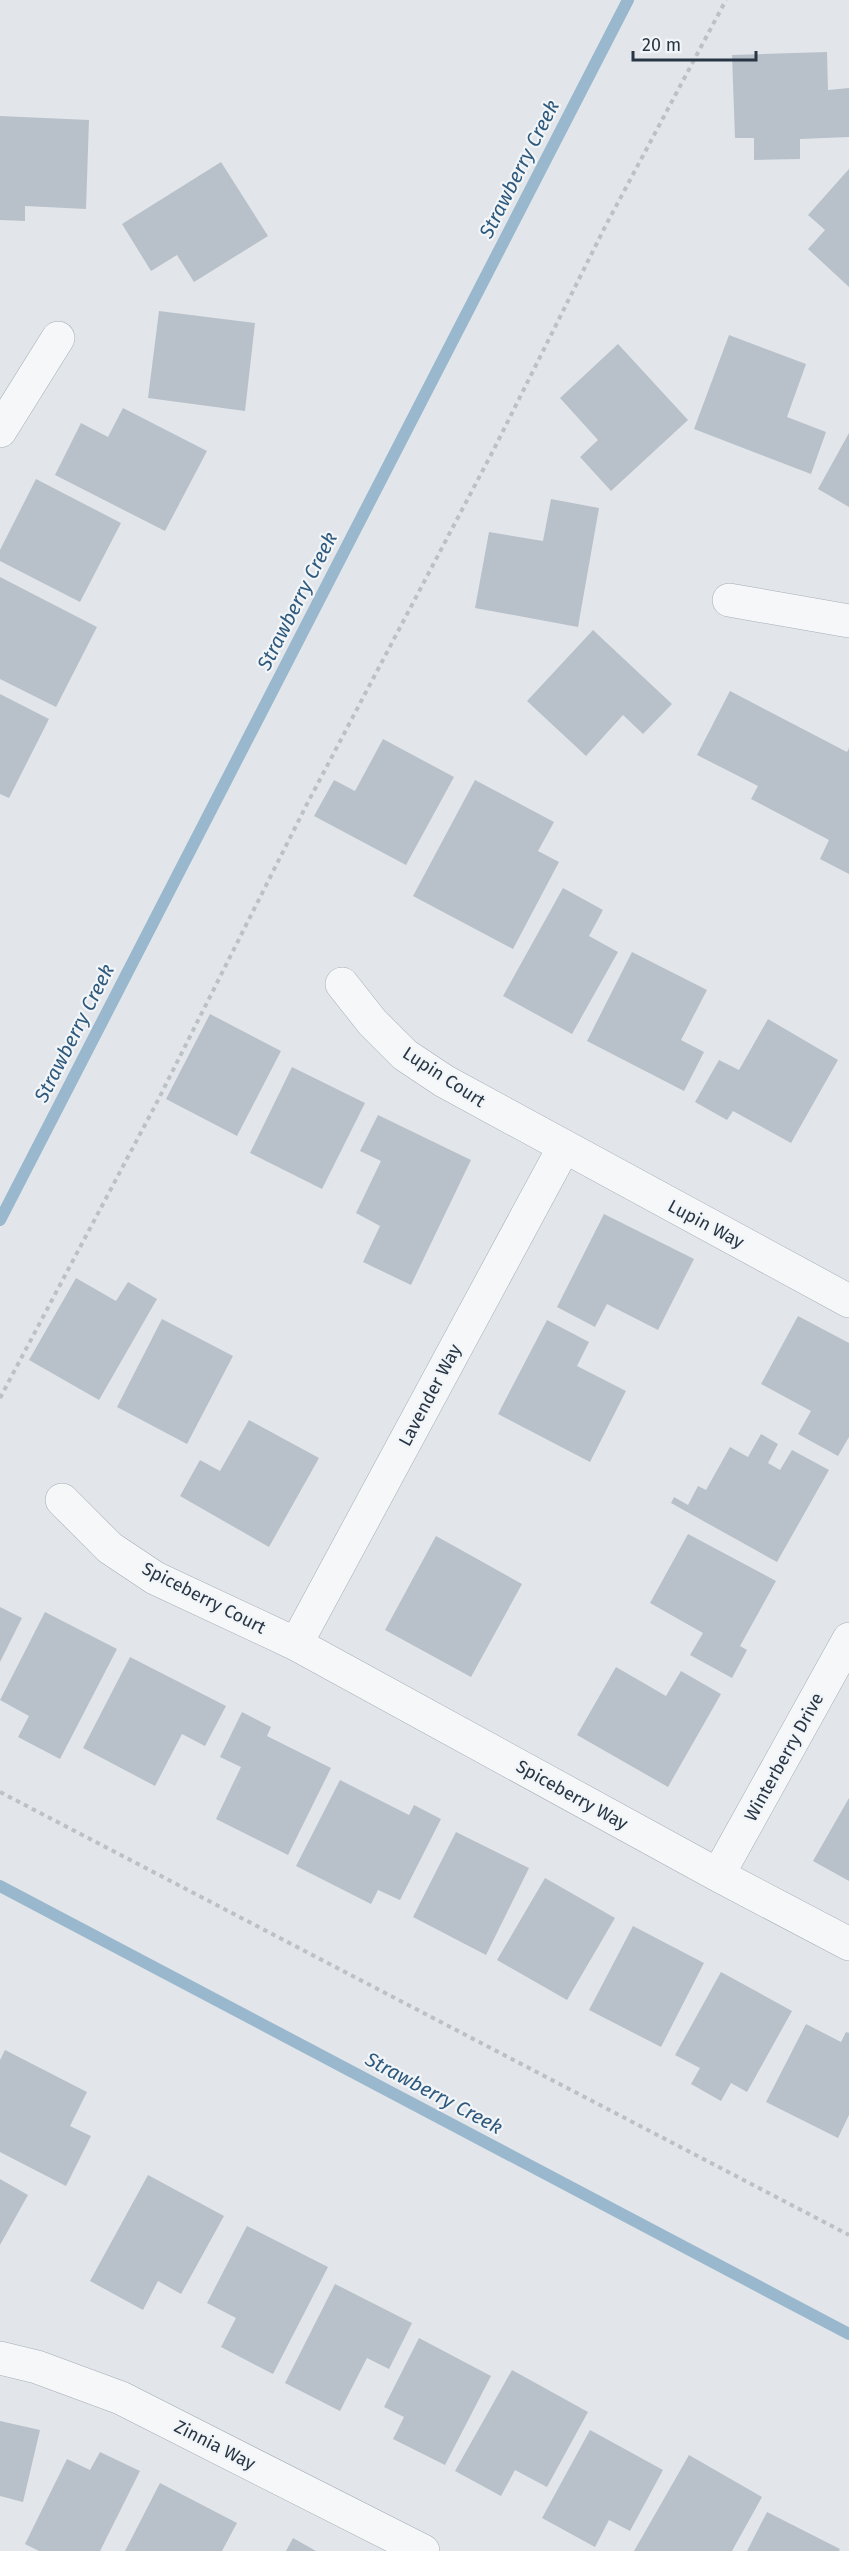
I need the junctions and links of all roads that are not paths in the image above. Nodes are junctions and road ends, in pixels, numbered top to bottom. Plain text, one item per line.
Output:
1 (58, 338) dead end
2 (0, 431) edge
3 (729, 600) dead end
4 (849, 621) edge
5 (342, 984) dead end
6 (564, 1147) junction
7 (849, 1301) edge
8 (62, 1500) dead end
9 (849, 1639) edge
10 (296, 1644) junction
11 (718, 1875) junction
12 (849, 1944) edge
13 (0, 2358) edge
14 (423, 2551) edge

1 - 2 street
3 - 4 street
5 - 6 street, Lupin Court
6 - 7 street, Lupin Way
6 - 10 street, Lavender Way
8 - 10 street, Spiceberry Court
9 - 11 street, Winterberry Drive
10 - 11 street, Spiceberry Way
11 - 12 street, Spiceberry Way
13 - 14 street, Zinnia Way

